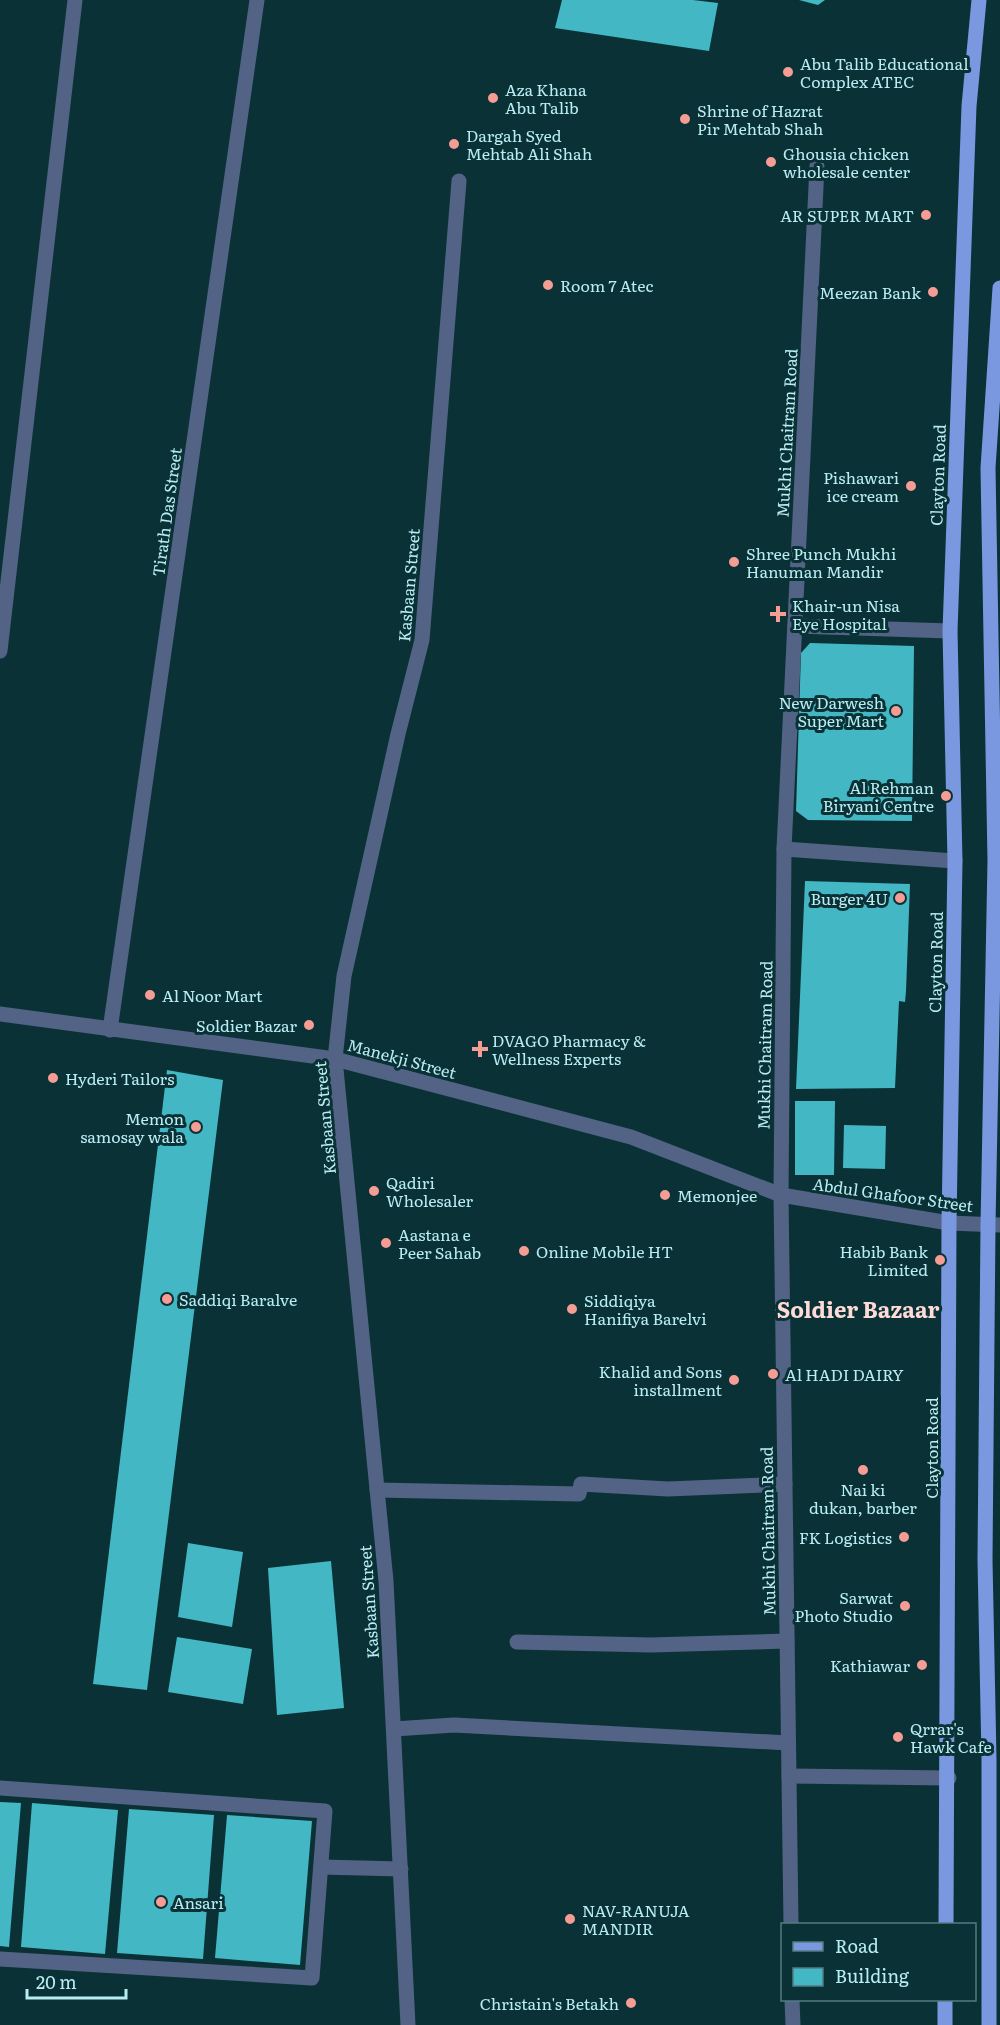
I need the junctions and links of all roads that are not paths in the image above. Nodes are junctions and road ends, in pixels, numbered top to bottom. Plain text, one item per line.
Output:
1 (75, 0) edge
2 (257, 0) edge
3 (979, 0) edge
4 (817, 166) dead end
5 (459, 181) dead end
6 (1000, 288) edge
7 (996, 549) edge
8 (795, 627) junction
9 (950, 630) junction
10 (0, 651) edge
11 (784, 849) junction
12 (998, 860) edge
13 (955, 861) junction
14 (0, 1014) edge
15 (111, 1030) junction
16 (335, 1059) junction
17 (780, 1194) junction
18 (949, 1223) junction
19 (994, 1225) edge
20 (785, 1484) junction
21 (377, 1490) junction
22 (787, 1641) junction
23 (517, 1642) dead end
24 (394, 1729) junction
25 (788, 1743) junction
26 (994, 1759) edge
27 (789, 1776) junction
28 (949, 1778) junction
29 (0, 1788) edge
30 (321, 1867) junction
31 (401, 1869) junction
32 (791, 1923) edge
33 (946, 1923) edge
34 (0, 1959) edge
35 (792, 2001) edge
36 (945, 2001) edge
37 (408, 2025) edge
38 (792, 2025) edge
39 (945, 2025) edge
40 (989, 2025) edge

1 - 10 street
2 - 15 street, Tirath Das Street
3 - 9 main road, Clayton Road
4 - 8 street, Mukhi Chaitram Road
5 - 16 street, Kasbaan Street
6 - 7 main road
7 - 12 main road
8 - 9 street
8 - 11 street, Mukhi Chaitram Road
9 - 13 main road, Clayton Road
11 - 13 street
11 - 17 street, Mukhi Chaitram Road
12 - 19 main road
13 - 18 main road, Clayton Road
14 - 15 street, Manekji Street
15 - 16 street, Manekji Street
16 - 17 street, Manekji Street
16 - 21 street, Kasbaan Street
17 - 18 street, Abdul Ghafoor Street
17 - 20 street, Mukhi Chaitram Road
18 - 19 street, Abdul Ghafoor Street
18 - 28 main road, Clayton Road
19 - 26 main road
20 - 21 street
20 - 22 street, Mukhi Chaitram Road
21 - 24 street, Kasbaan Street
22 - 23 street
22 - 25 street, Mukhi Chaitram Road
24 - 25 street
24 - 31 street, Kasbaan Street
25 - 27 street, Mukhi Chaitram Road
26 - 40 main road
27 - 28 street
27 - 32 street, Mukhi Chaitram Road
28 - 33 main road, Clayton Road
29 - 30 street
30 - 31 street
30 - 34 street
31 - 37 street, Kasbaan Street
35 - 38 street
36 - 39 main road

